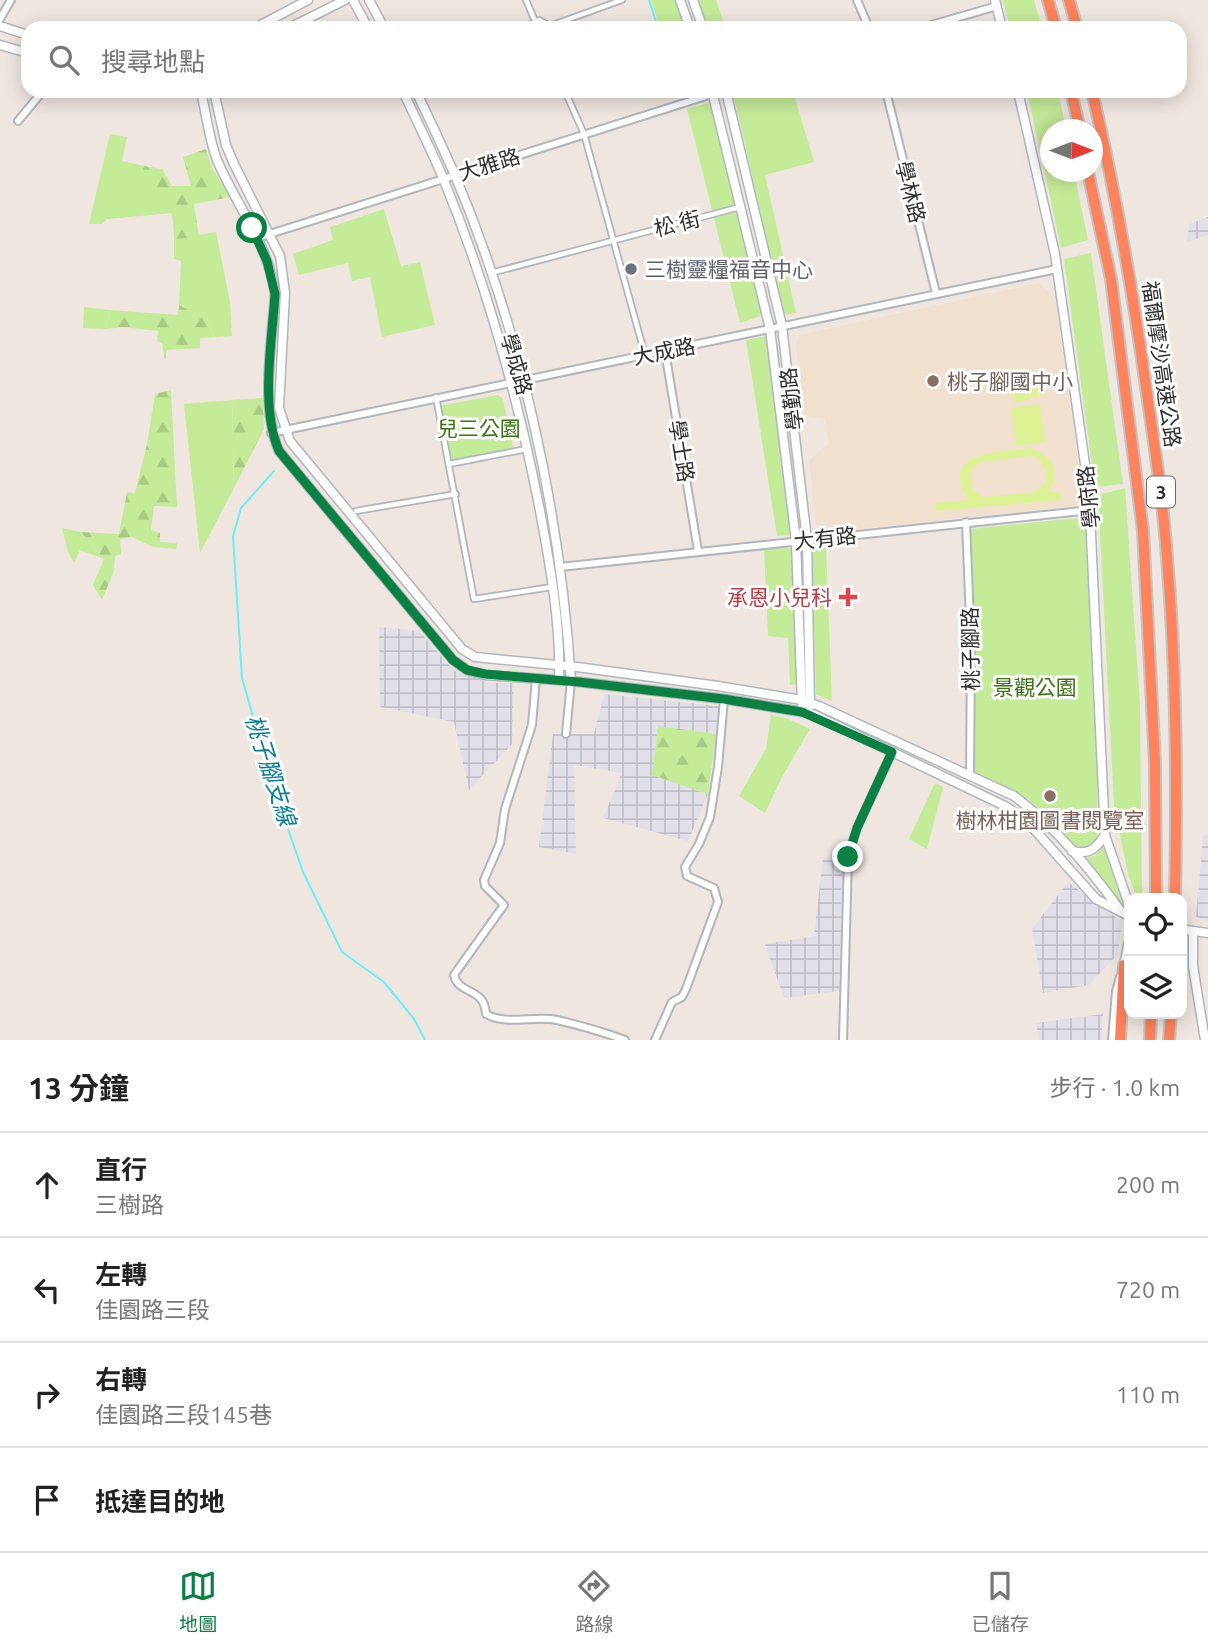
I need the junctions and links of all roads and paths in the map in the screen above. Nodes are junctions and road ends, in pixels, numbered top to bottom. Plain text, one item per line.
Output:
1 (11, 0) edge
2 (308, 0) edge
3 (345, 0) edge
4 (353, 0) edge
5 (369, 0) edge
6 (526, 0) edge
7 (622, 0) edge
8 (680, 0) edge
9 (693, 0) edge
10 (857, 0) edge
11 (1048, 0) edge
12 (1069, 0) edge
13 (996, 3) edge
14 (0, 19) edge
15 (268, 21) edge
16 (303, 21) edge
17 (364, 21) edge
18 (380, 21) edge
19 (535, 21) joint
20 (543, 21) edge
21 (566, 21) edge
22 (688, 21) edge
23 (700, 21) edge
24 (866, 21) edge
25 (942, 21) edge
26 (1000, 21) edge
27 (1054, 21) edge
28 (1074, 21) edge
29 (0, 26) edge
30 (21, 33) edge
31 (0, 45) edge
32 (21, 51) edge
33 (37, 98) edge
34 (198, 98) edge
35 (202, 98) edge
36 (215, 98) edge
37 (219, 98) edge
38 (406, 98) edge
39 (419, 98) edge
40 (568, 98) edge
41 (700, 98) edge
42 (720, 98) edge
43 (721, 98) edge
44 (888, 98) edge
45 (1020, 98) edge
46 (1073, 98) edge
47 (1094, 98) edge
48 (218, 111) junction
49 (1077, 119) edge
50 (18, 121) dead end
51 (208, 124) junction
52 (584, 134) junction
53 (455, 174) junction
54 (443, 178) junction
55 (1090, 182) edge
56 (741, 206) junction
57 (269, 233) junction
58 (257, 238) junction
59 (613, 239) junction
60 (1057, 269) junction
61 (491, 273) junction
62 (936, 293) junction
63 (782, 326) junction
64 (770, 328) junction
65 (665, 351) junction
66 (645, 355) junction
67 (523, 379) junction
68 (511, 381) junction
69 (436, 397) junction
70 (285, 429) junction
71 (271, 433) junction
72 (528, 449) junction
73 (449, 464) junction
74 (456, 494) junction
75 (1091, 510) junction
76 (356, 511) dead end
77 (966, 523) junction
78 (807, 540) junction
79 (796, 541) junction
80 (698, 551) junction
81 (560, 567) junction
82 (552, 587) junction
83 (560, 666) junction
84 (570, 667) junction
85 (536, 678) junction
86 (559, 680) junction
87 (571, 681) junction
88 (724, 699) junction
89 (806, 701) junction
90 (806, 713) junction
91 (566, 734) dead end
92 (892, 752) junction
93 (970, 775) junction
94 (1105, 835) junction
95 (1072, 851) junction
96 (1125, 893) edge
97 (1156, 893) edge
98 (1175, 893) edge
99 (1124, 913) edge
100 (1124, 914) edge
101 (1208, 933) edge
102 (1124, 965) joint
103 (1171, 1019) edge
104 (625, 1040) edge
105 (655, 1040) edge
106 (843, 1040) edge
107 (1112, 1040) edge
108 (1120, 1040) edge
109 (1170, 1040) edge
110 (1205, 1040) edge

1 - 14 street
2 - 15 street
3 - 16 street
4 - 17 street
5 - 18 street
6 - 19 street
7 - 21 street
8 - 22 street
9 - 23 street
10 - 24 street
11 - 27 highway
12 - 28 highway
13 - 25 street
13 - 26 street
19 - 20 street
29 - 30 street
31 - 32 street
33 - 50 street
34 - 51 street
35 - 51 street
36 - 48 street
37 - 48 street
38 - 54 street, 學成路
39 - 53 street, 學成路
40 - 52 street
41 - 52 street, 大雅路
42 - 56 street, 學勤路
43 - 63 street, 學勤路
44 - 62 street, 學林路
45 - 60 street, 學府路
46 - 49 highway
47 - 98 highway, 福爾摩沙高速公路 / 3
48 - 57 street
51 - 58 street
52 - 53 street, 大雅路
52 - 59 street
53 - 54 street, 大雅路
53 - 61 street, 學成路
54 - 57 street, 大雅路
54 - 68 street, 學成路
55 - 97 highway, 福爾摩沙高速公路 / 3
56 - 59 street, 松 街
56 - 64 street, 學勤路
57 - 58 street, 大雅路
57 - 70 street
58 - 71 street
59 - 61 street, 松 街
59 - 66 street
60 - 62 street, 大成路
60 - 75 street, 學府路
61 - 67 street, 學成路
62 - 63 street, 大成路
63 - 64 street, 大成路
63 - 78 street, 學勤路
64 - 65 street, 大成路
64 - 79 street, 學勤路
65 - 66 street, 大成路
65 - 80 street, 學士路
66 - 67 street, 大成路
67 - 68 street, 大成路
67 - 81 street, 學成路
68 - 69 street, 大成路
68 - 72 street, 學成路
69 - 70 street, 大成路
69 - 73 street
70 - 71 street, 大成路
70 - 83 street
71 - 85 street
72 - 73 street
72 - 82 street, 學成路
73 - 74 street
74 - 76 street
74 - 82 street
75 - 77 street, 大有路
75 - 94 street, 學府路
77 - 78 street, 大有路
77 - 93 street, 桃子腳路
78 - 79 street, 大有路
78 - 89 street, 學勤路
79 - 80 street, 大有路
79 - 89 street, 學勤路
80 - 81 street, 大有路
81 - 84 street, 學成路
82 - 83 street, 學成路
83 - 84 street
83 - 86 street, 學成路
84 - 87 street, 學成路
84 - 89 street
85 - 86 street
85 - 104 street
86 - 87 street
87 - 88 street
87 - 91 street, 學成路
88 - 90 street
88 - 105 street
89 - 90 street, 學勤路
89 - 93 street
90 - 92 street
92 - 100 street
92 - 106 street
93 - 95 street
94 - 95 street
94 - 96 street, 學府路
95 - 99 street
101 - 110 street
102 - 107 street
102 - 108 highway
103 - 109 highway

